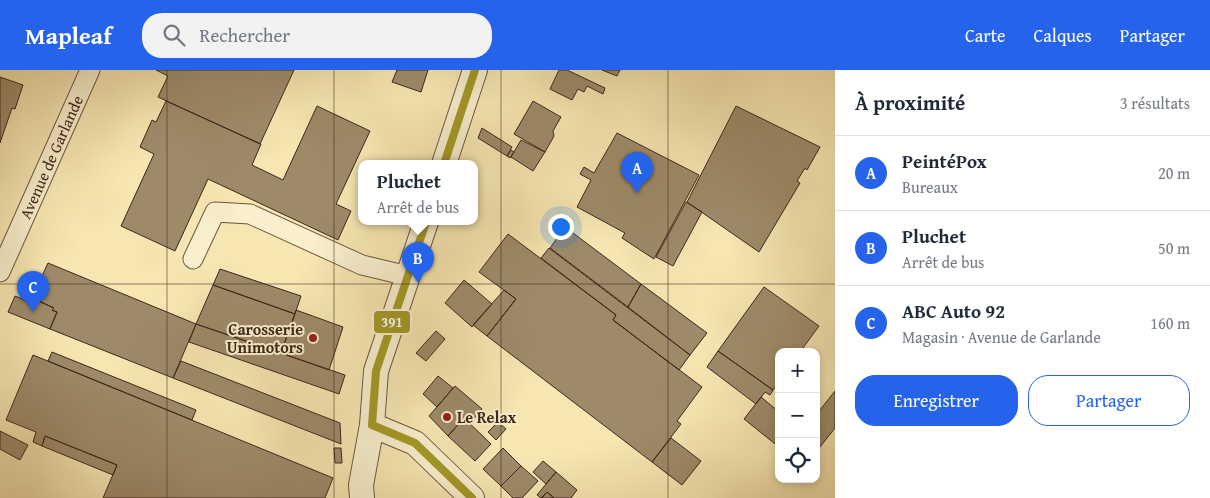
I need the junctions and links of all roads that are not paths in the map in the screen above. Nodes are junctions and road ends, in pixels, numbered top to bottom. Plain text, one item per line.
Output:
1 (90, 70) edge
2 (475, 70) edge
3 (445, 160) edge
4 (425, 225) edge
5 (194, 259) dead end
6 (0, 272) edge
7 (408, 276) junction
8 (372, 426) junction
9 (362, 498) edge
10 (472, 498) edge

1 - 6 street, Avenue de Garlande
2 - 3 street
4 - 7 street
5 - 7 street
7 - 8 street
8 - 9 street
8 - 10 street

